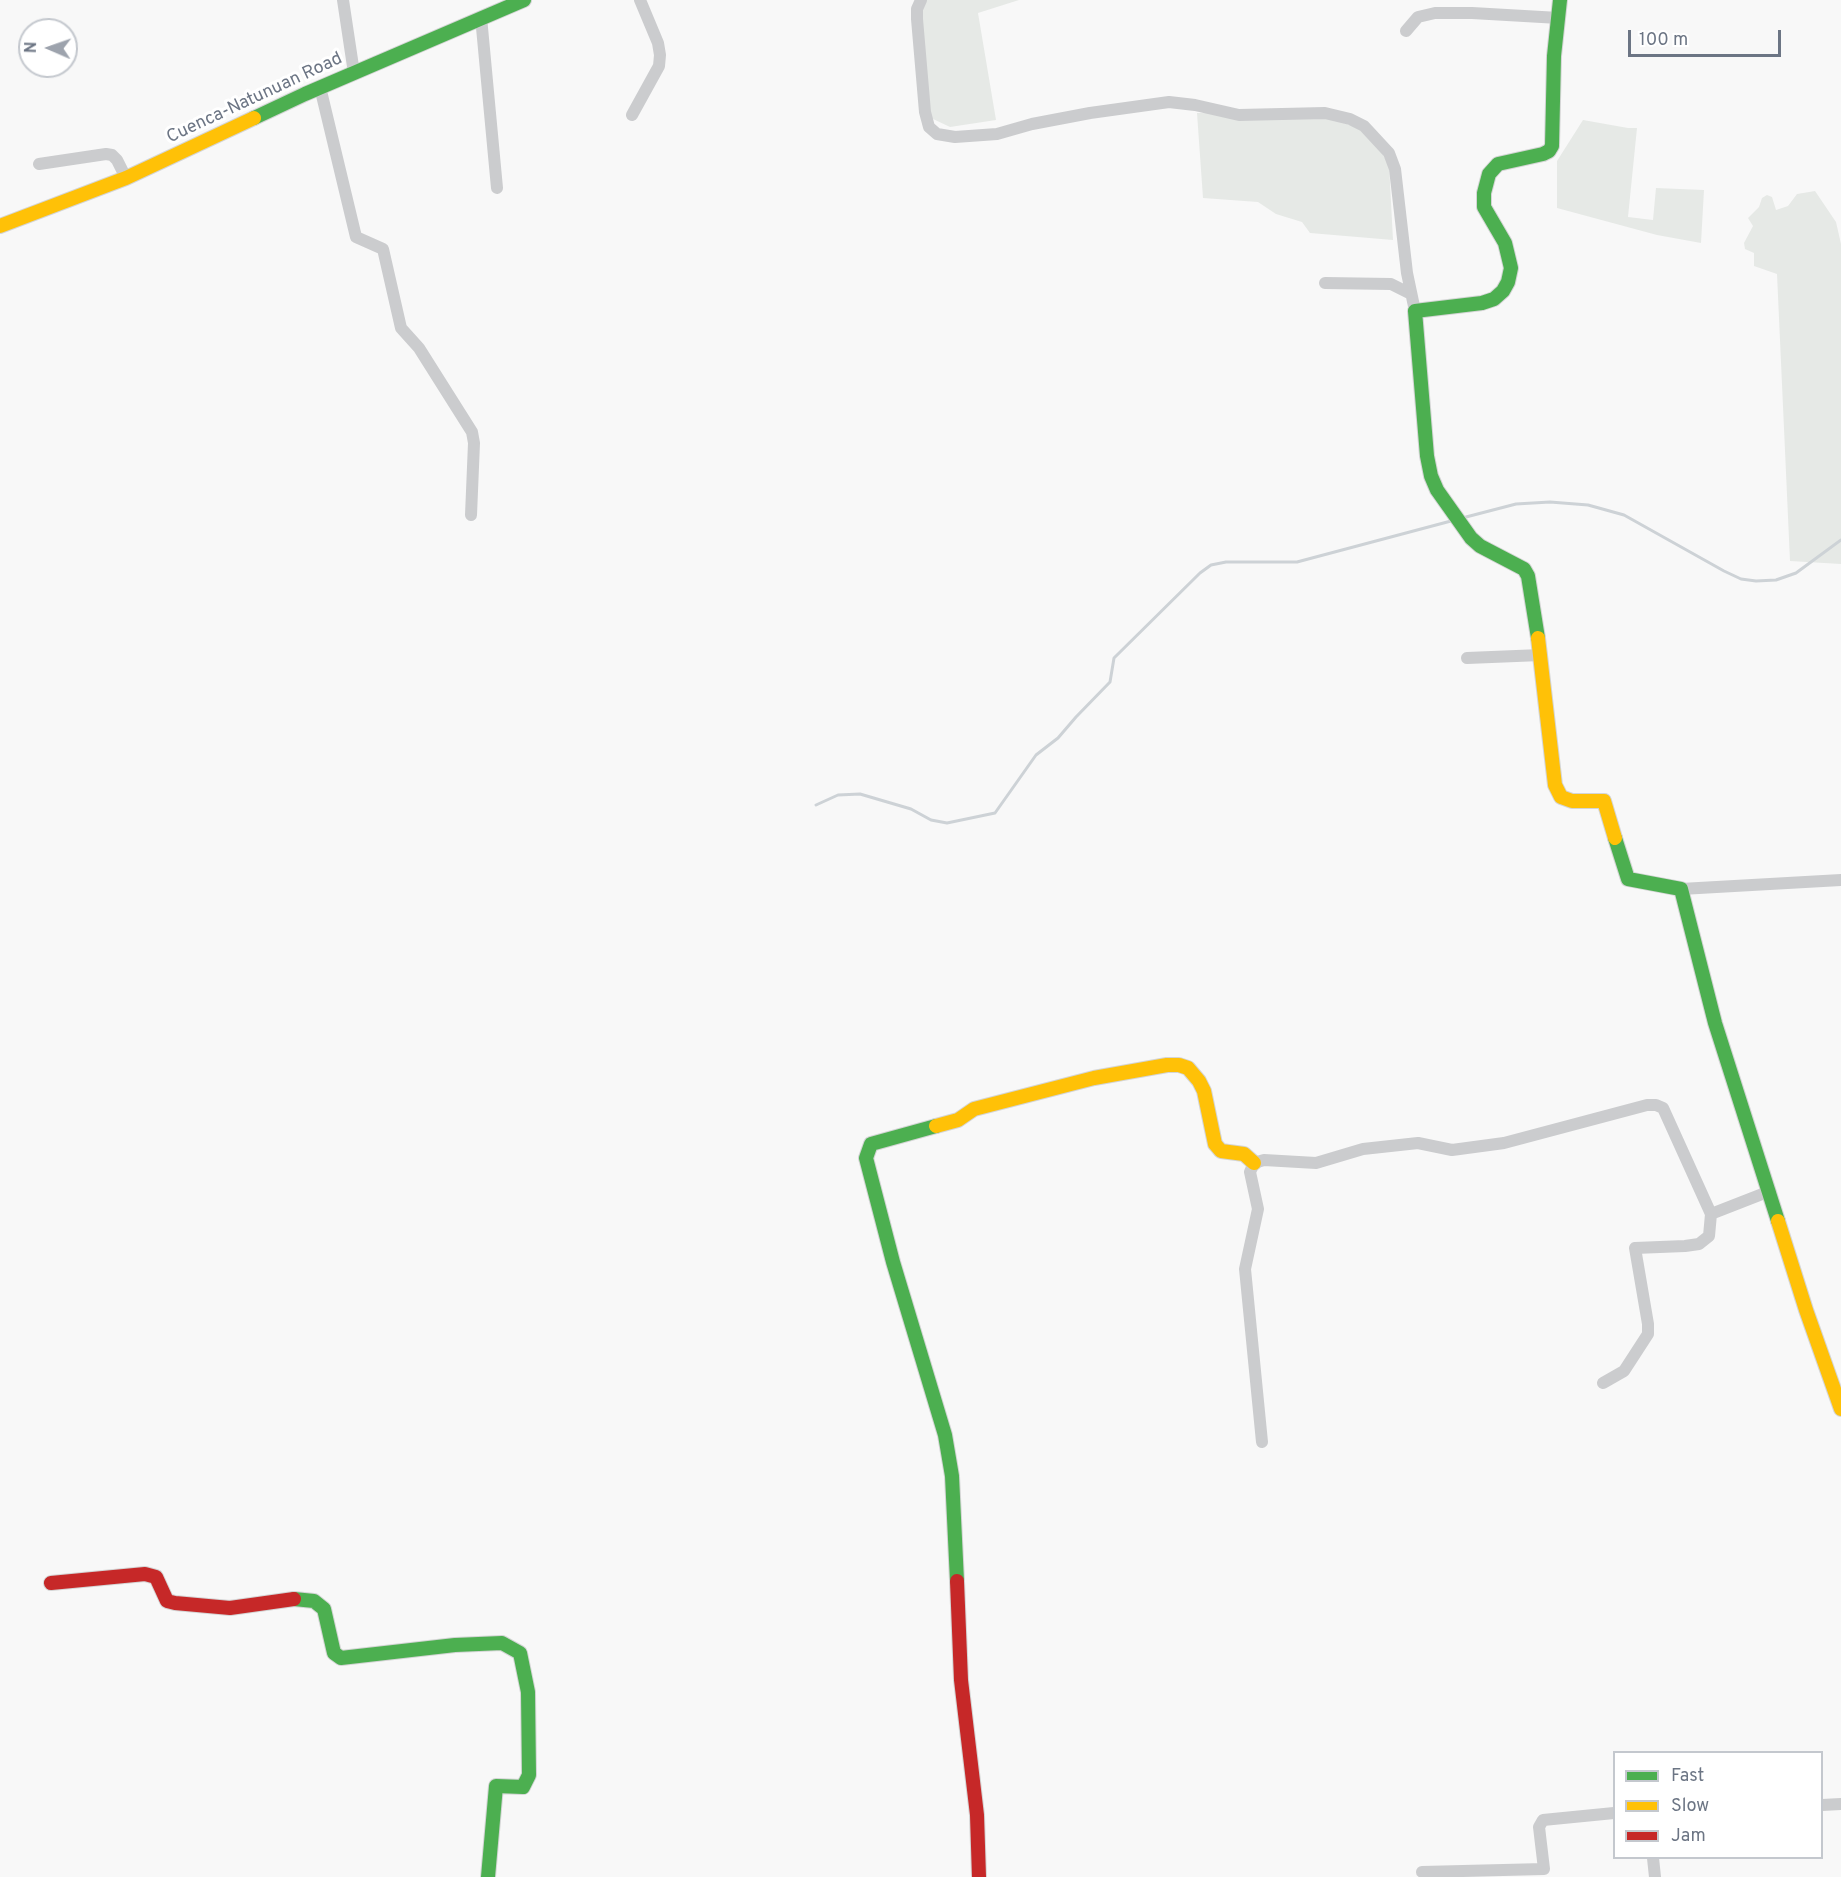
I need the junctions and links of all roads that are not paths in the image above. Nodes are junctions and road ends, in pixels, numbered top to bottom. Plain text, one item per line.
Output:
1 (344, 0) edge
2 (524, 0) edge
3 (640, 0) edge
4 (921, 0) edge
5 (1560, 0) edge
6 (481, 17) junction
7 (1559, 18) junction
8 (1406, 31) dead end
9 (354, 73) junction
10 (320, 87) junction
11 (632, 115) dead end
12 (39, 164) dead end
13 (126, 178) junction
14 (497, 188) dead end
15 (0, 226) edge
16 (1325, 283) dead end
17 (1411, 294) junction
18 (1415, 311) junction
19 (471, 515) dead end
20 (1541, 655) junction
21 (1467, 658) dead end
22 (1841, 880) edge
23 (1681, 889) junction
24 (1254, 1164) junction
25 (1770, 1191) junction
26 (1711, 1214) junction
27 (1603, 1383) dead end
28 (1841, 1408) edge
29 (1262, 1442) dead end
30 (51, 1583) dead end
31 (1841, 1804) edge
32 (1823, 1805) edge
33 (1613, 1813) edge
34 (1653, 1859) edge
35 (1422, 1872) dead end
36 (1545, 1873) edge
37 (488, 1877) edge
38 (979, 1877) edge
39 (1655, 1877) edge

1 - 9 street
2 - 6 street, Cuenca-Natunuan Road
3 - 11 street
4 - 17 street
5 - 7 street
6 - 9 street, Cuenca-Natunuan Road
6 - 14 street
7 - 8 street
7 - 18 street
9 - 10 street, Cuenca-Natunuan Road
10 - 13 street, Cuenca-Natunuan Road
10 - 19 street
12 - 13 street
13 - 15 street, Cuenca-Natunuan Road
16 - 17 street
17 - 18 street
18 - 20 street
20 - 21 street
20 - 23 street
22 - 23 street
23 - 25 street
24 - 26 street
24 - 29 street
24 - 38 street
25 - 26 street
25 - 28 street
26 - 27 street
30 - 37 street
31 - 32 street
33 - 36 street
34 - 39 street
35 - 36 street

